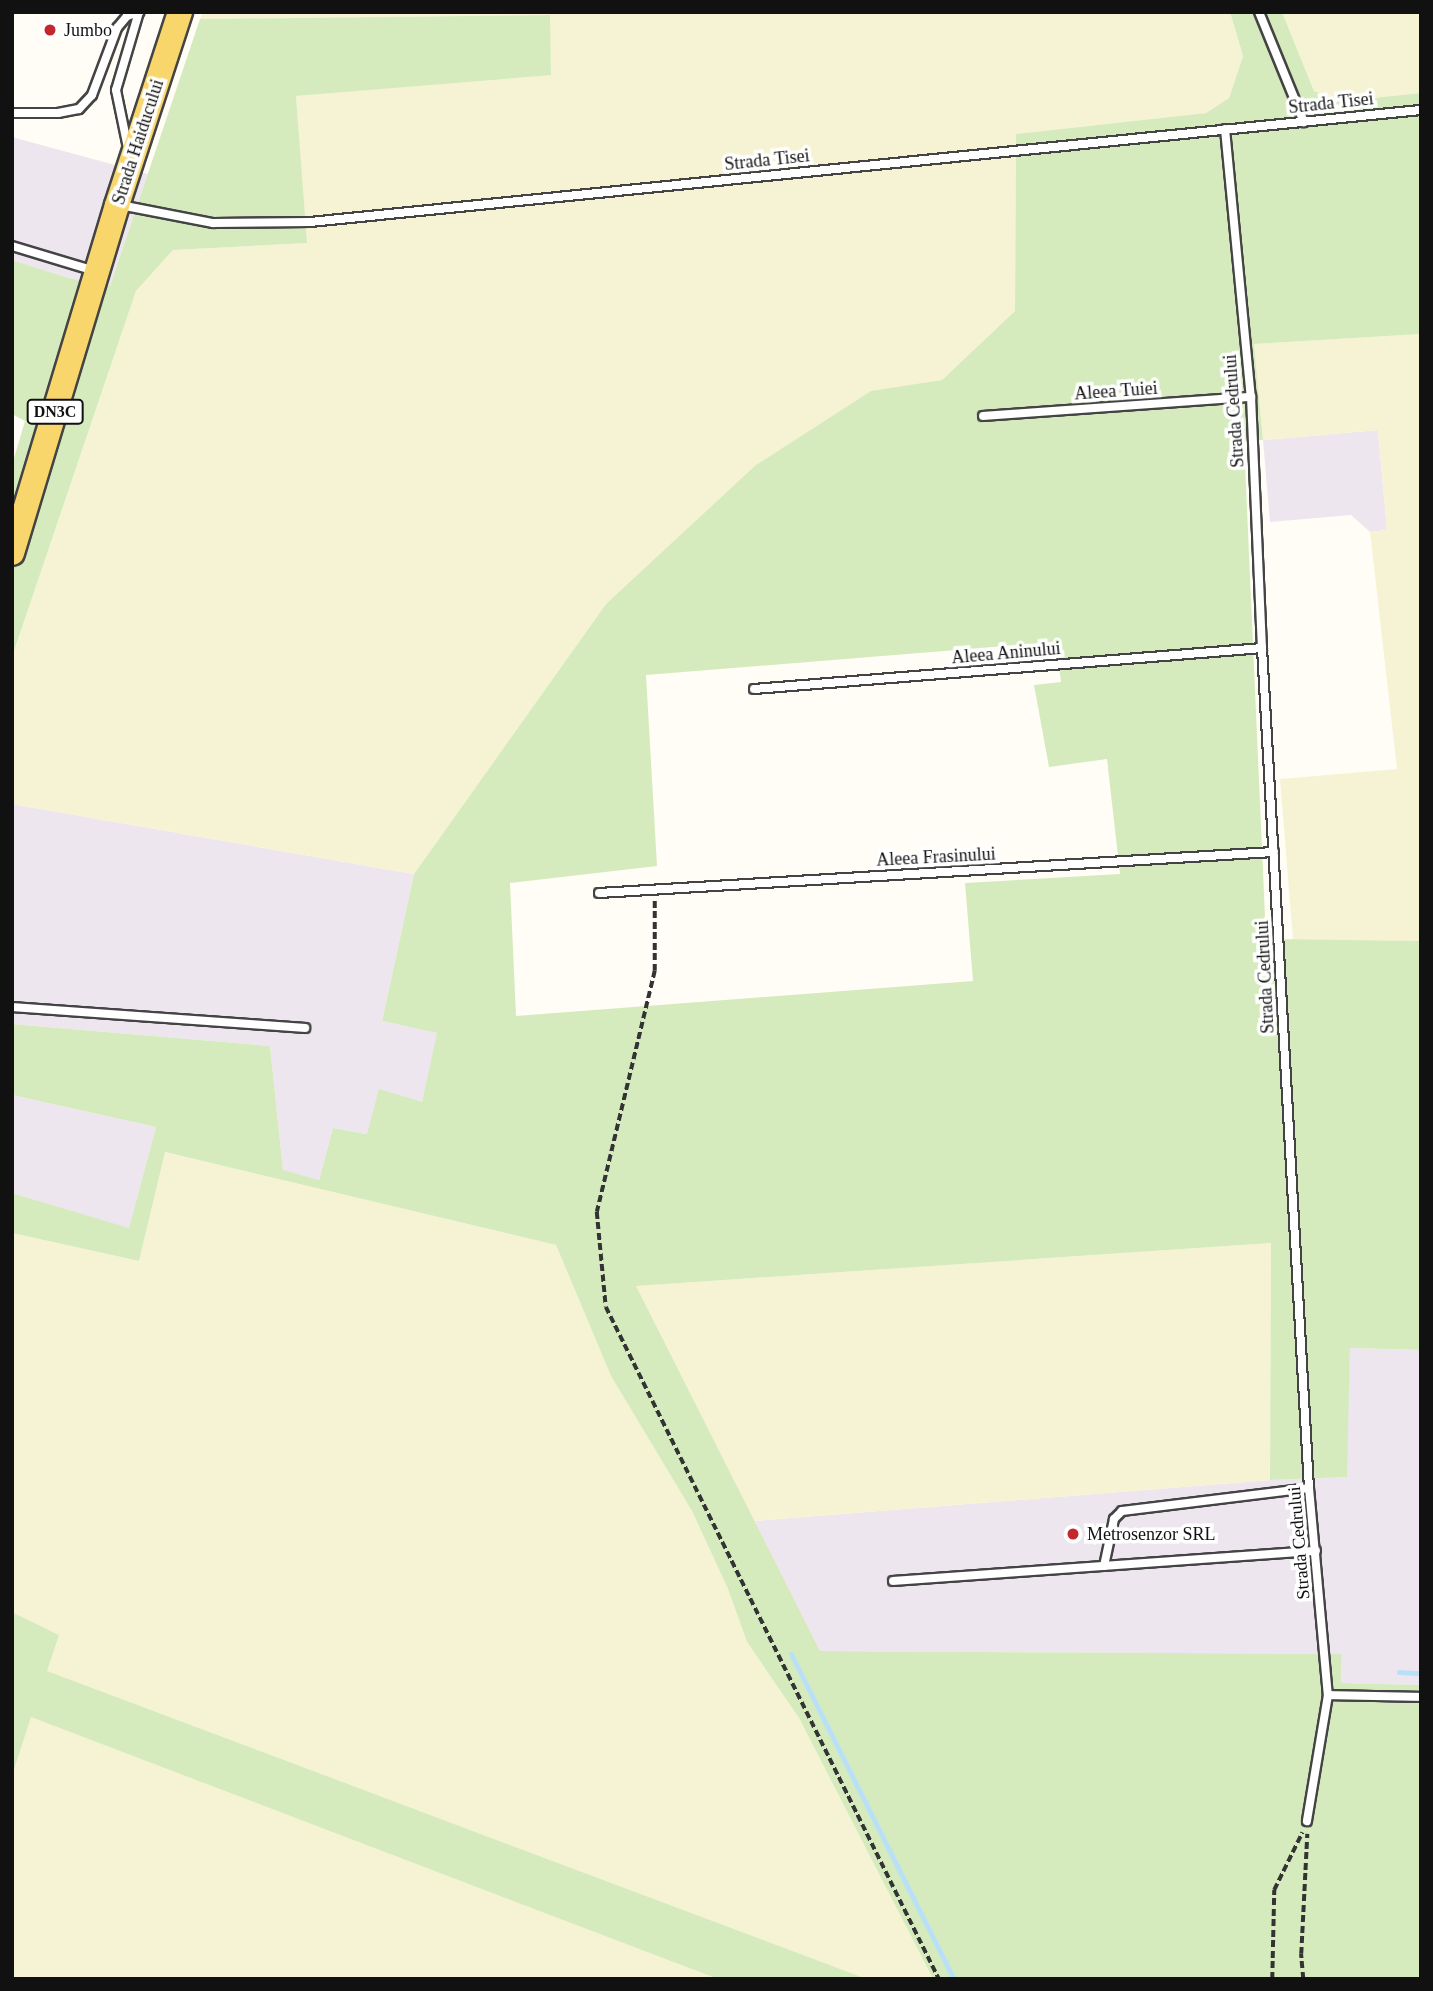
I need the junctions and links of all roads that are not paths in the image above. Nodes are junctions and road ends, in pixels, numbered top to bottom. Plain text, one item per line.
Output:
1 (180, 12) edge
2 (1259, 12) edge
3 (1421, 110) edge
4 (12, 113) edge
5 (1304, 122) junction
6 (1225, 129) junction
7 (131, 161) junction
8 (117, 205) junction
9 (12, 246) edge
10 (98, 272) junction
11 (1251, 397) junction
12 (983, 416) dead end
13 (12, 553) edge
14 (1262, 648) junction
15 (754, 689) dead end
16 (1274, 852) junction
17 (599, 893) dead end
18 (12, 1007) edge
19 (305, 1028) dead end
20 (1309, 1488) junction
21 (1315, 1550) junction
22 (1104, 1566) junction
23 (893, 1581) dead end
24 (1328, 1695) junction
25 (1421, 1697) edge
26 (1307, 1821) road end

1 - 7 main road, Strada Haiducului / DN3C
2 - 5 lane
3 - 5 lane, Strada Tisei
4 - 7 lane
5 - 6 lane, Strada Tisei
6 - 8 lane, Strada Tisei
6 - 11 lane, Strada Cedrului
7 - 8 main road, Strada Haiducului / DN3C
8 - 10 main road, Strada Haiducului / DN3C
9 - 10 lane
10 - 13 main road, DN3C
11 - 12 lane, Aleea Tuiei
11 - 14 lane, Strada Cedrului
14 - 15 lane, Aleea Aninului
14 - 16 lane, Strada Cedrului
16 - 17 lane, Aleea Frasinului
16 - 20 lane, Strada Cedrului
18 - 19 lane
20 - 21 lane, Strada Cedrului
20 - 22 lane
21 - 22 lane
21 - 24 lane, Strada Cedrului
22 - 23 lane
24 - 25 lane
24 - 26 lane, Strada Cedrului

